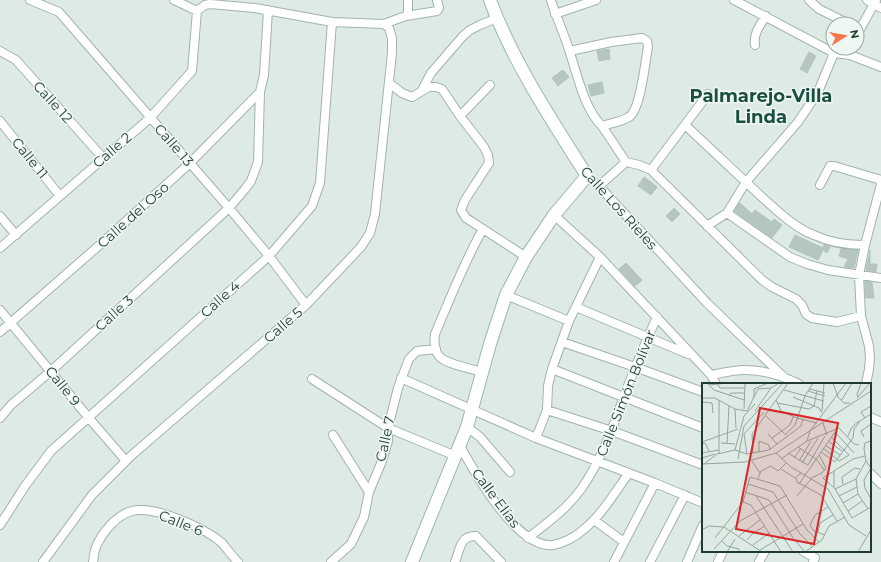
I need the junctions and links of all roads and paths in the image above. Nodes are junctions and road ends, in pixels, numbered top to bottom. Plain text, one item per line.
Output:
1 (30, 0) edge
2 (174, 0) edge
3 (408, 0) edge
4 (437, 0) edge
5 (490, 0) edge
6 (551, 0) edge
7 (596, 0) edge
8 (734, 0) edge
9 (809, 0) edge
10 (211, 2) edge
11 (874, 3) edge
12 (255, 4) edge
13 (268, 10) junction
14 (197, 11) junction
15 (555, 14) junction
16 (406, 16) junction
17 (766, 16) junction
18 (833, 16) edge
19 (497, 18) junction
20 (865, 19) edge
21 (332, 22) junction
22 (384, 24) junction
23 (755, 45) dead end
24 (825, 48) edge
25 (0, 51) edge
26 (570, 51) junction
27 (833, 56) edge
28 (860, 56) edge
29 (881, 68) edge
30 (389, 83) junction
31 (490, 85) dead end
32 (422, 90) junction
33 (260, 92) junction
34 (708, 94) dead end
35 (460, 116) junction
36 (150, 118) junction
37 (0, 121) edge
38 (602, 126) junction
39 (686, 126) junction
40 (103, 158) junction
41 (626, 162) junction
42 (189, 164) junction
43 (651, 170) junction
44 (587, 176) junction
45 (881, 180) edge
46 (746, 182) junction
47 (881, 184) edge
48 (820, 185) dead end
49 (599, 186) junction
50 (60, 196) junction
51 (229, 208) junction
52 (727, 213) junction
53 (554, 215) junction
54 (0, 216) edge
55 (707, 226) junction
56 (483, 229) junction
57 (16, 235) junction
58 (865, 245) junction
59 (0, 248) edge
60 (269, 256) junction
61 (526, 257) junction
62 (600, 257) junction
63 (859, 275) junction
64 (881, 278) edge
65 (506, 295) junction
66 (306, 305) junction
67 (576, 307) junction
68 (0, 310) edge
69 (861, 316) junction
70 (657, 317) junction
71 (569, 321) junction
72 (10, 323) junction
73 (0, 332) edge
74 (648, 337) junction
75 (562, 342) junction
76 (436, 349) junction
77 (690, 355) junction
78 (636, 367) junction
79 (552, 369) junction
80 (50, 371) junction
81 (483, 372) junction
82 (711, 376) junction
83 (401, 378) junction
84 (312, 379) dead end
85 (788, 381) edge
86 (715, 383) edge
87 (866, 383) edge
88 (702, 392) edge
89 (624, 397) junction
90 (547, 410) junction
91 (472, 411) junction
92 (88, 417) junction
93 (871, 417) edge
94 (0, 418) edge
95 (881, 422) edge
96 (467, 427) junction
97 (388, 428) junction
98 (702, 428) edge
99 (612, 431) junction
100 (333, 435) dead end
101 (536, 438) junction
102 (458, 451) junction
103 (126, 461) junction
104 (598, 461) junction
105 (702, 465) edge
106 (510, 472) dead end
107 (629, 473) junction
108 (871, 474) edge
109 (655, 483) junction
110 (881, 484) edge
111 (369, 492) junction
112 (685, 495) junction
113 (702, 503) edge
114 (594, 520) junction
115 (0, 525) edge
116 (702, 527) edge
117 (528, 538) junction
118 (624, 542) junction
119 (723, 552) edge
120 (764, 552) edge
121 (804, 552) edge
122 (812, 552) edge
123 (816, 561) edge
124 (42, 562) edge
125 (93, 562) edge
126 (238, 562) edge
127 (331, 562) edge
128 (412, 562) edge
129 (455, 562) edge
130 (501, 562) edge
131 (614, 562) edge
132 (650, 562) edge
133 (687, 562) edge
134 (718, 562) edge
135 (759, 562) edge

1 - 36 street, Calle 13
2 - 14 street
3 - 16 street
4 - 16 street
5 - 19 street, Calle Los Rieles
6 - 15 street
7 - 15 street
8 - 17 street
9 - 18 street
10 - 12 street
10 - 14 street
11 - 20 street
12 - 13 street
13 - 21 street
13 - 33 street, Calle 3
14 - 36 street, Calle 2
15 - 26 street
16 - 22 street
17 - 23 street
17 - 24 street
19 - 32 street
19 - 44 street, Calle Los Rieles
21 - 22 street
21 - 60 street, Calle 4
22 - 30 street, Calle 5
25 - 40 street, Calle 12
26 - 38 street
26 - 38 street
27 - 46 street
28 - 29 street
30 - 32 street
30 - 66 street, Calle 5
31 - 35 street
32 - 35 street
33 - 42 street, Calle del Oso
33 - 51 street, Calle 3
34 - 39 street
35 - 56 street
36 - 40 street, Calle 2
36 - 42 street, Calle 13
37 - 50 street, Calle 11
38 - 41 street
39 - 43 street
39 - 46 street
40 - 50 street, Calle 2
41 - 43 street
41 - 49 street
42 - 51 street, Calle 13
42 - 72 street, Calle del Oso
43 - 55 street
44 - 49 street, Calle Los Rieles
44 - 53 street
45 - 48 street
46 - 52 street
46 - 58 street
47 - 58 street
49 - 85 street, Calle Los Rieles
50 - 57 street, Calle 2
51 - 60 street, Calle 13
51 - 80 street, Calle 3
52 - 55 street
52 - 63 street
53 - 61 street
53 - 62 street
54 - 57 street
55 - 69 street
56 - 61 street
56 - 76 street
57 - 59 street, Calle 2
58 - 63 street
60 - 66 street, Calle 13
60 - 92 street, Calle 4
61 - 65 street
62 - 67 street
62 - 70 street
63 - 64 street
63 - 69 street
65 - 71 street
65 - 81 street
66 - 103 street, Calle 5
67 - 71 street
67 - 74 street
68 - 72 street, Calle 9
69 - 87 street
70 - 74 street, Calle Simón Bolívar
70 - 77 street
71 - 75 street
72 - 73 street, Calle del Oso
72 - 80 street, Calle 9
74 - 77 street
74 - 78 street, Calle Simón Bolívar
75 - 78 street
75 - 79 street
76 - 81 street
76 - 83 street, Calle 7
77 - 82 street
78 - 88 street
78 - 89 street, Calle Simón Bolívar
79 - 89 street
79 - 90 street
80 - 92 street, Calle 9
80 - 94 street, Calle 3
81 - 91 street
82 - 85 street
82 - 86 street
83 - 91 street
83 - 97 street, Calle 7
84 - 97 street
89 - 98 street
89 - 99 street, Calle Simón Bolívar
90 - 99 street
90 - 101 street
91 - 96 street
91 - 101 street
92 - 103 street, Calle 9
92 - 115 street, Calle 4
93 - 95 street
96 - 102 street
96 - 106 street
97 - 102 street
97 - 111 street, Calle 7
99 - 104 street, Calle Simón Bolívar
99 - 105 street
100 - 111 street
101 - 104 street
102 - 117 street, Calle Elías
102 - 128 street
103 - 124 street, Calle 5
104 - 107 street
104 - 117 street, Calle Simón Bolívar
107 - 109 street
107 - 114 street, Calle Elías
108 - 110 street
109 - 112 street
109 - 118 street
111 - 127 street, Calle 7
112 - 113 street
112 - 132 street
114 - 117 street, Calle Elías
114 - 118 street
116 - 133 street
118 - 131 street
119 - 134 street
120 - 135 street
121 - 123 street
122 - 123 street
125 - 126 street, Calle 6
129 - 130 street

